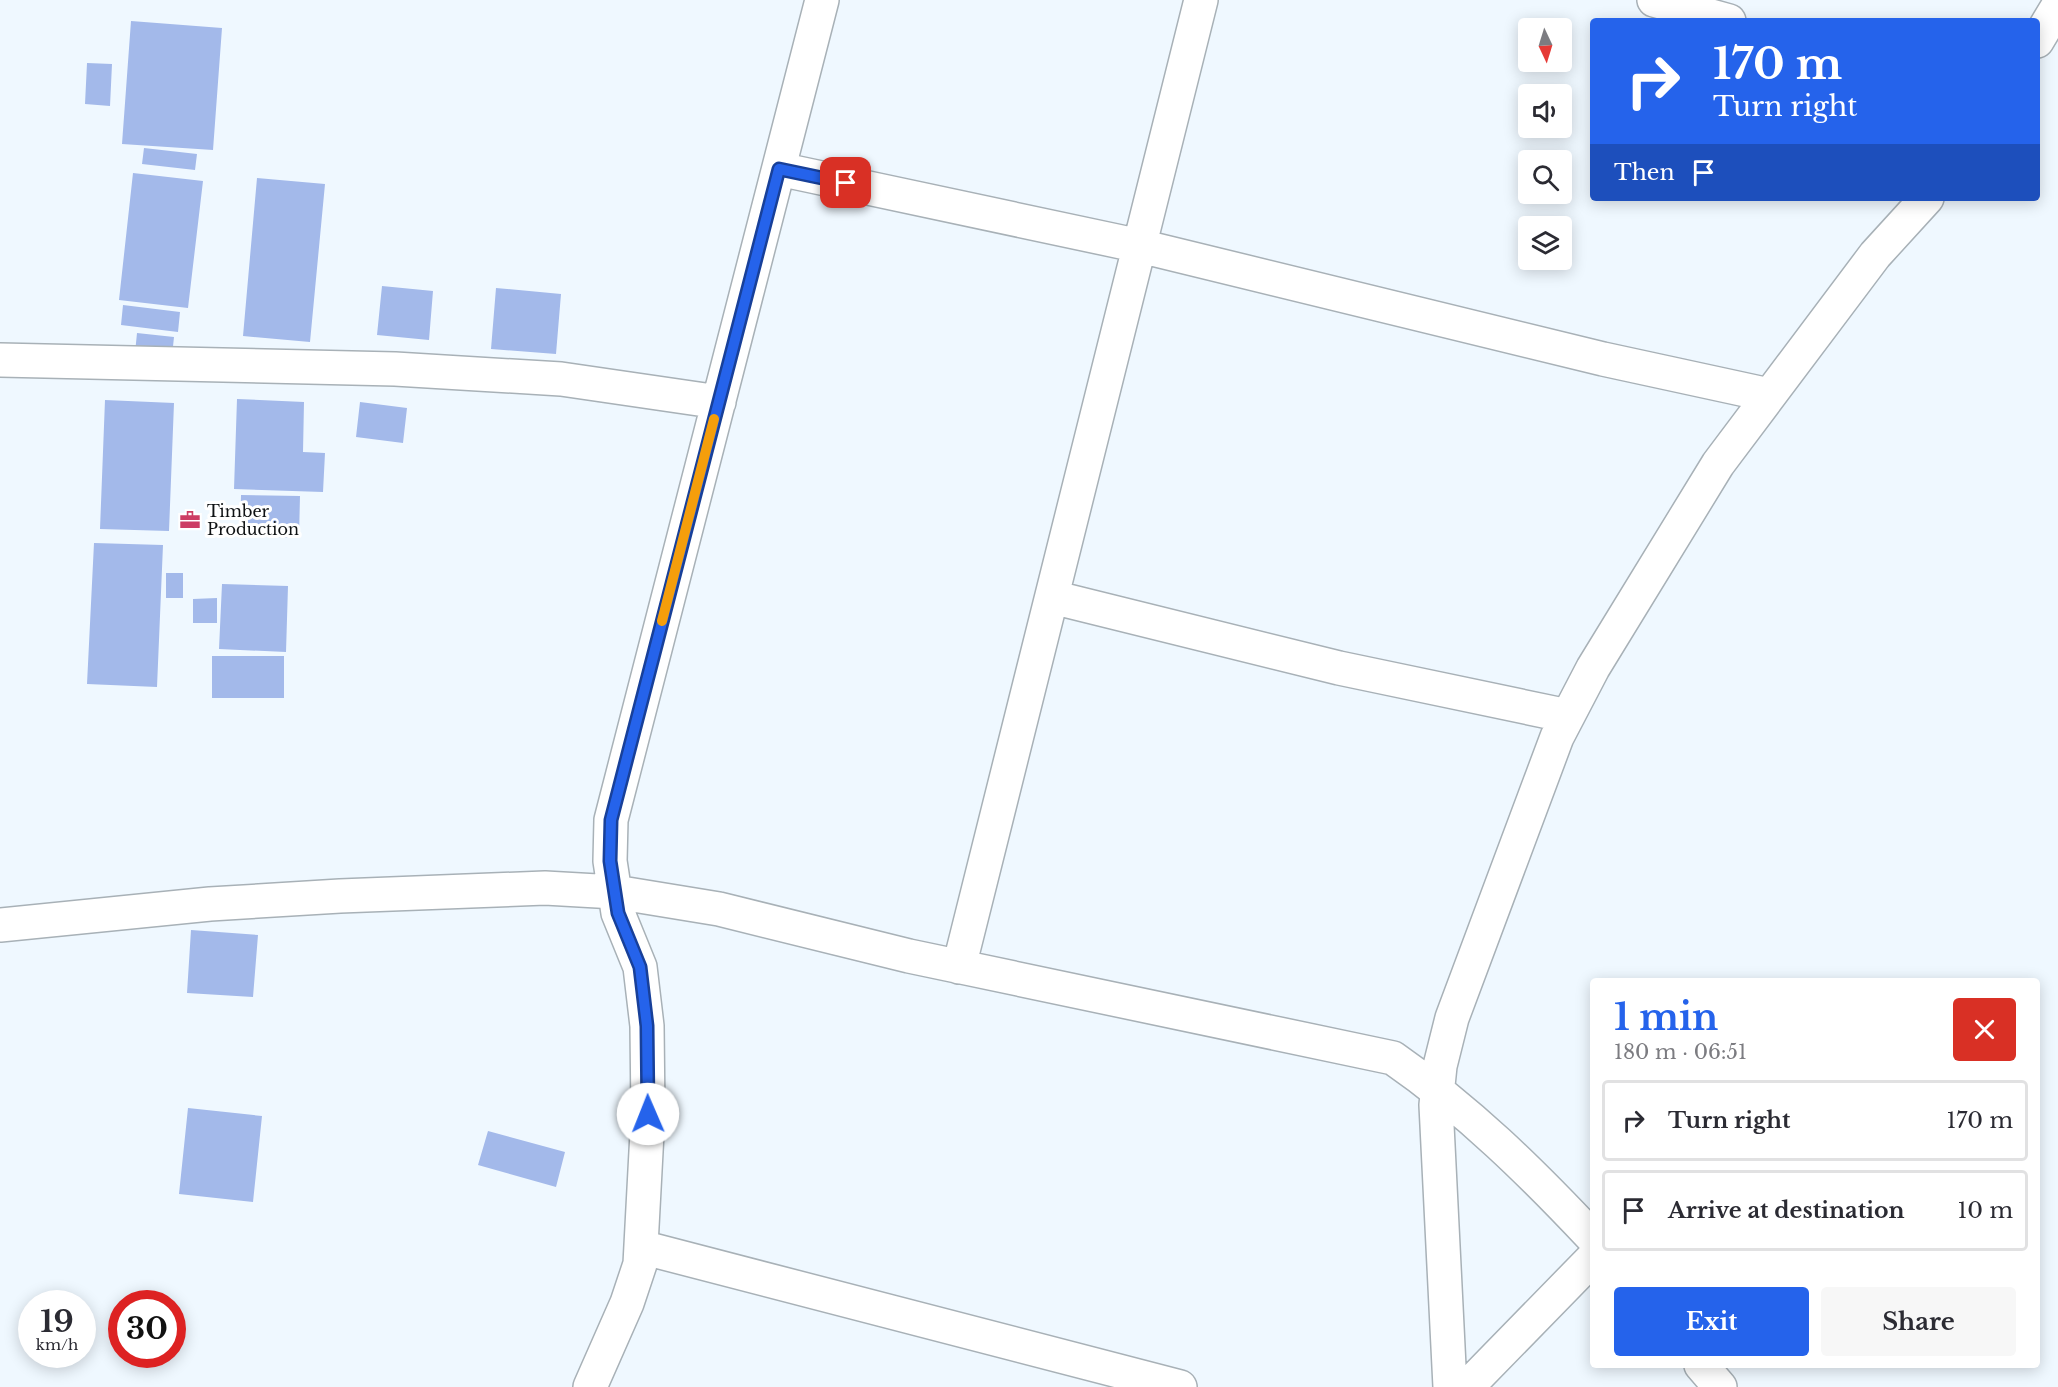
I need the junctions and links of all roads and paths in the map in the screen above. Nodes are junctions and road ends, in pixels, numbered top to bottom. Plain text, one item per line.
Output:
1 (822, 0) edge
2 (1202, 0) edge
3 (1654, 0) edge
4 (2058, 6) edge
5 (1718, 18) edge
6 (2040, 36) edge
7 (779, 169) junction
8 (1924, 201) edge
9 (1140, 246) junction
10 (0, 360) edge
11 (1769, 395) junction
12 (719, 402) junction
13 (1052, 597) junction
14 (1568, 716) junction
15 (615, 892) junction
16 (0, 925) edge
17 (959, 967) junction
18 (1438, 1089) junction
19 (1590, 1235) edge
20 (641, 1246) junction
21 (1590, 1261) edge
22 (1704, 1368) edge
23 (1093, 1376) edge
24 (590, 1387) edge
25 (1180, 1387) edge
26 (1449, 1387) edge
27 (1467, 1387) edge
28 (1720, 1387) edge

1 - 7 street
2 - 9 street
3 - 5 street
4 - 6 street
7 - 9 street
7 - 12 street
8 - 11 street
9 - 11 street
9 - 13 street
10 - 12 street
11 - 14 street
12 - 15 street
13 - 14 street
13 - 17 street
14 - 18 street
15 - 16 street
15 - 17 street
15 - 20 street
17 - 18 street
18 - 19 street
18 - 26 street
20 - 23 street
20 - 24 street
21 - 27 street
22 - 28 street
23 - 25 street

